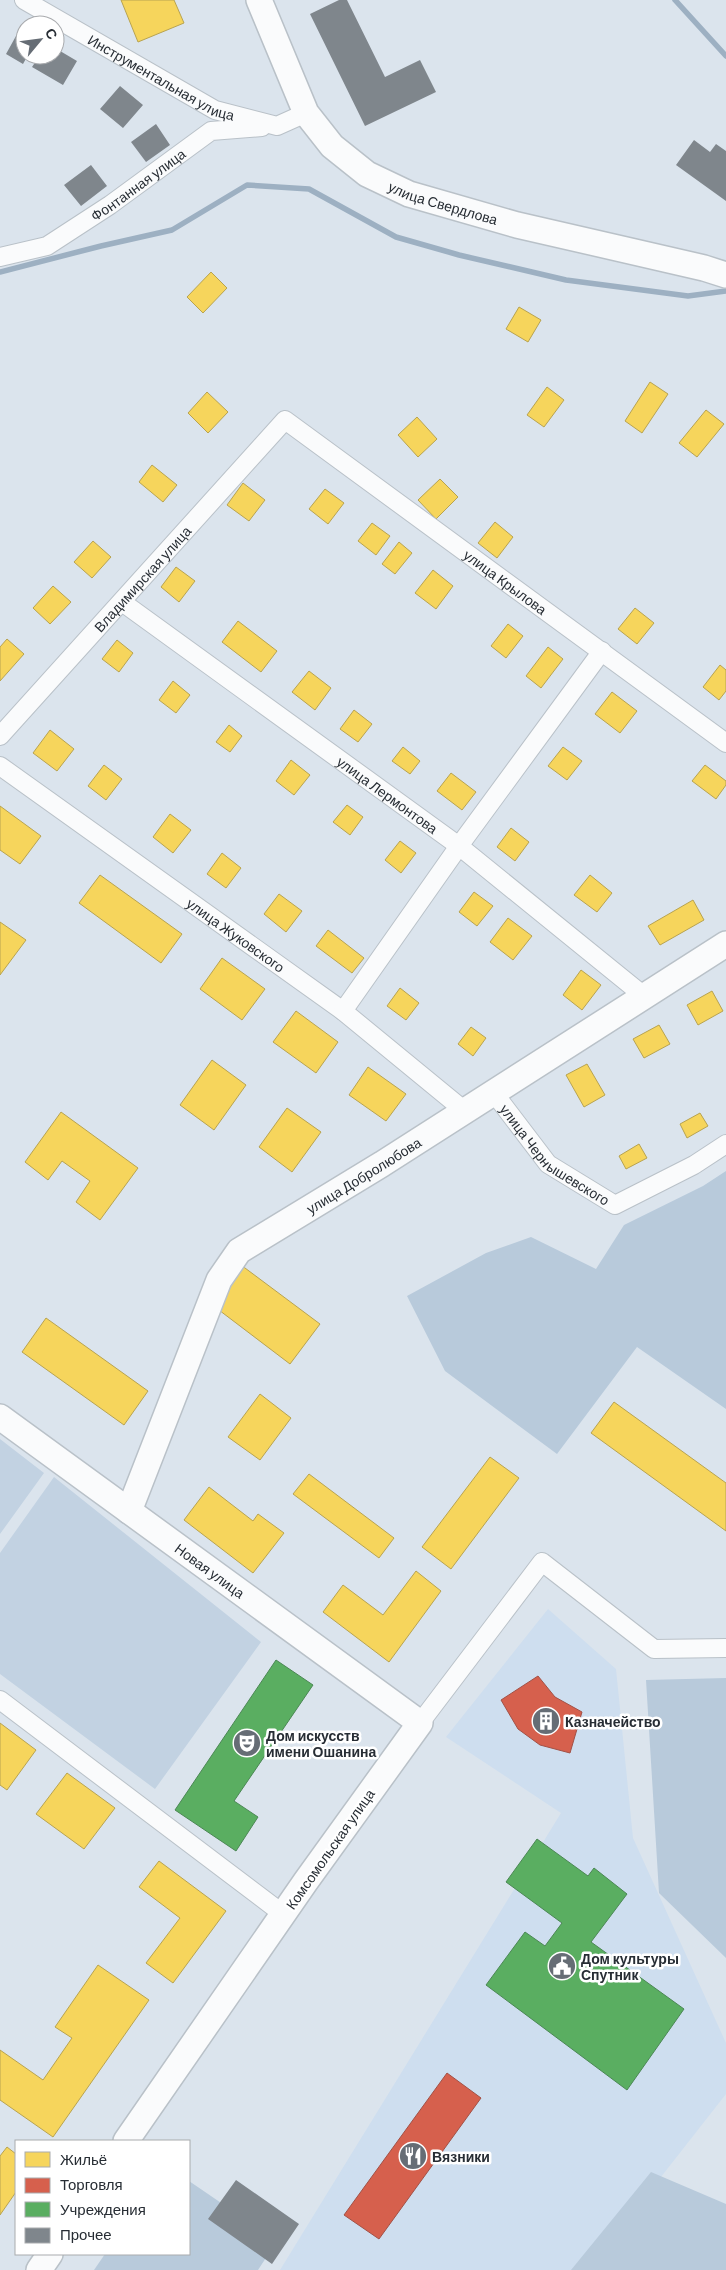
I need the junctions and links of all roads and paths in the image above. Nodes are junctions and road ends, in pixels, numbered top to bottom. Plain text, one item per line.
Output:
1 (24, 0) edge
2 (259, 0) edge
3 (306, 113) junction
4 (277, 126) junction
5 (0, 257) edge
6 (726, 275) edge
7 (284, 420) joint
8 (122, 602) junction
9 (602, 651) junction
10 (0, 736) edge
11 (726, 744) edge
12 (0, 766) edge
13 (459, 846) junction
14 (726, 944) edge
15 (644, 996) junction
16 (343, 1011) junction
17 (494, 1093) junction
18 (466, 1112) junction
19 (726, 1144) edge
20 (0, 1417) edge
21 (129, 1511) junction
22 (726, 1648) edge
23 (0, 1700) edge
24 (420, 1723) junction
25 (283, 1914) junction
26 (127, 2140) edge
27 (49, 2255) edge
28 (39, 2270) edge

1 - 4 street, Инструментальная улица
2 - 3 street, улица Свердлова
3 - 4 street
3 - 6 street, улица Свердлова
4 - 5 street, Фонтанная улица
7 - 8 street, Владимирская улица
7 - 9 street, улица Крылова
8 - 10 street, Владимирская улица
8 - 13 street, улица Лермонтова
9 - 11 street, улица Крылова
9 - 13 street
12 - 16 street, улица Жуковского
13 - 15 street, улица Лермонтова
13 - 16 street
14 - 15 street, улица Добролюбова
15 - 17 street, улица Добролюбова
16 - 18 street, улица Жуковского
17 - 18 street, улица Добролюбова
17 - 19 street, улица Чернышевского
18 - 21 street, улица Добролюбова
20 - 21 street, Новая улица
21 - 24 street, Новая улица
22 - 24 street, Комсомольская улица
23 - 25 street
24 - 25 street, Комсомольская улица
25 - 26 street, Комсомольская улица
27 - 28 street

